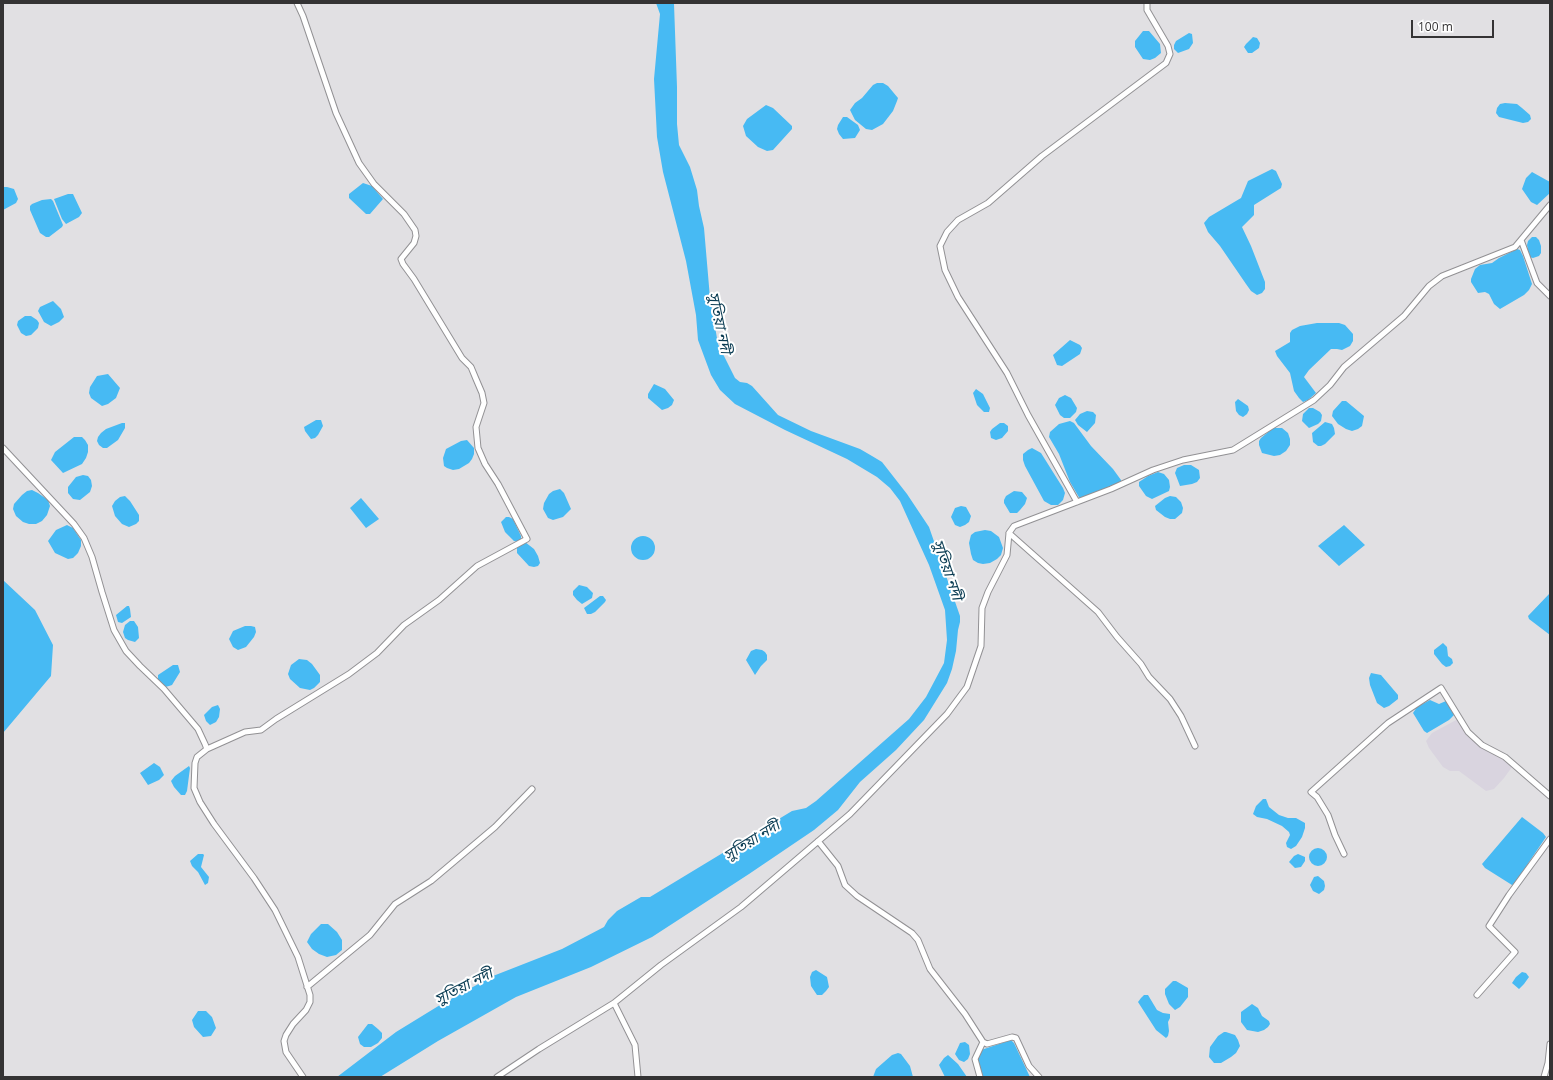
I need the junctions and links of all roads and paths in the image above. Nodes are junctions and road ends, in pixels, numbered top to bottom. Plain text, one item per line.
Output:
1 (297, 3) edge
2 (1147, 3) edge
3 (1550, 205) edge
4 (1521, 240) junction
5 (1550, 296) edge
6 (3, 448) edge
7 (1077, 502) junction
8 (1010, 533) junction
9 (1195, 746) dead end
10 (207, 748) junction
11 (532, 789) dead end
12 (1550, 796) edge
13 (1550, 839) edge
14 (818, 841) junction
15 (1344, 854) dead end
16 (307, 987) junction
17 (1478, 995) dead end
18 (614, 1003) junction
19 (983, 1042) junction
20 (1550, 1044) edge
21 (303, 1077) edge
22 (497, 1077) edge
23 (638, 1077) edge
24 (980, 1077) edge
25 (1039, 1077) edge
26 (1544, 1077) edge

1 - 10 street
2 - 7 street
3 - 4 street
4 - 5 street
4 - 7 street
6 - 10 street
7 - 8 street
8 - 9 street
8 - 14 street
10 - 16 street
11 - 16 street
12 - 15 street
13 - 17 street
14 - 18 street
14 - 19 street
16 - 21 street
18 - 22 street
18 - 23 street
19 - 24 street
19 - 25 street
20 - 26 street

